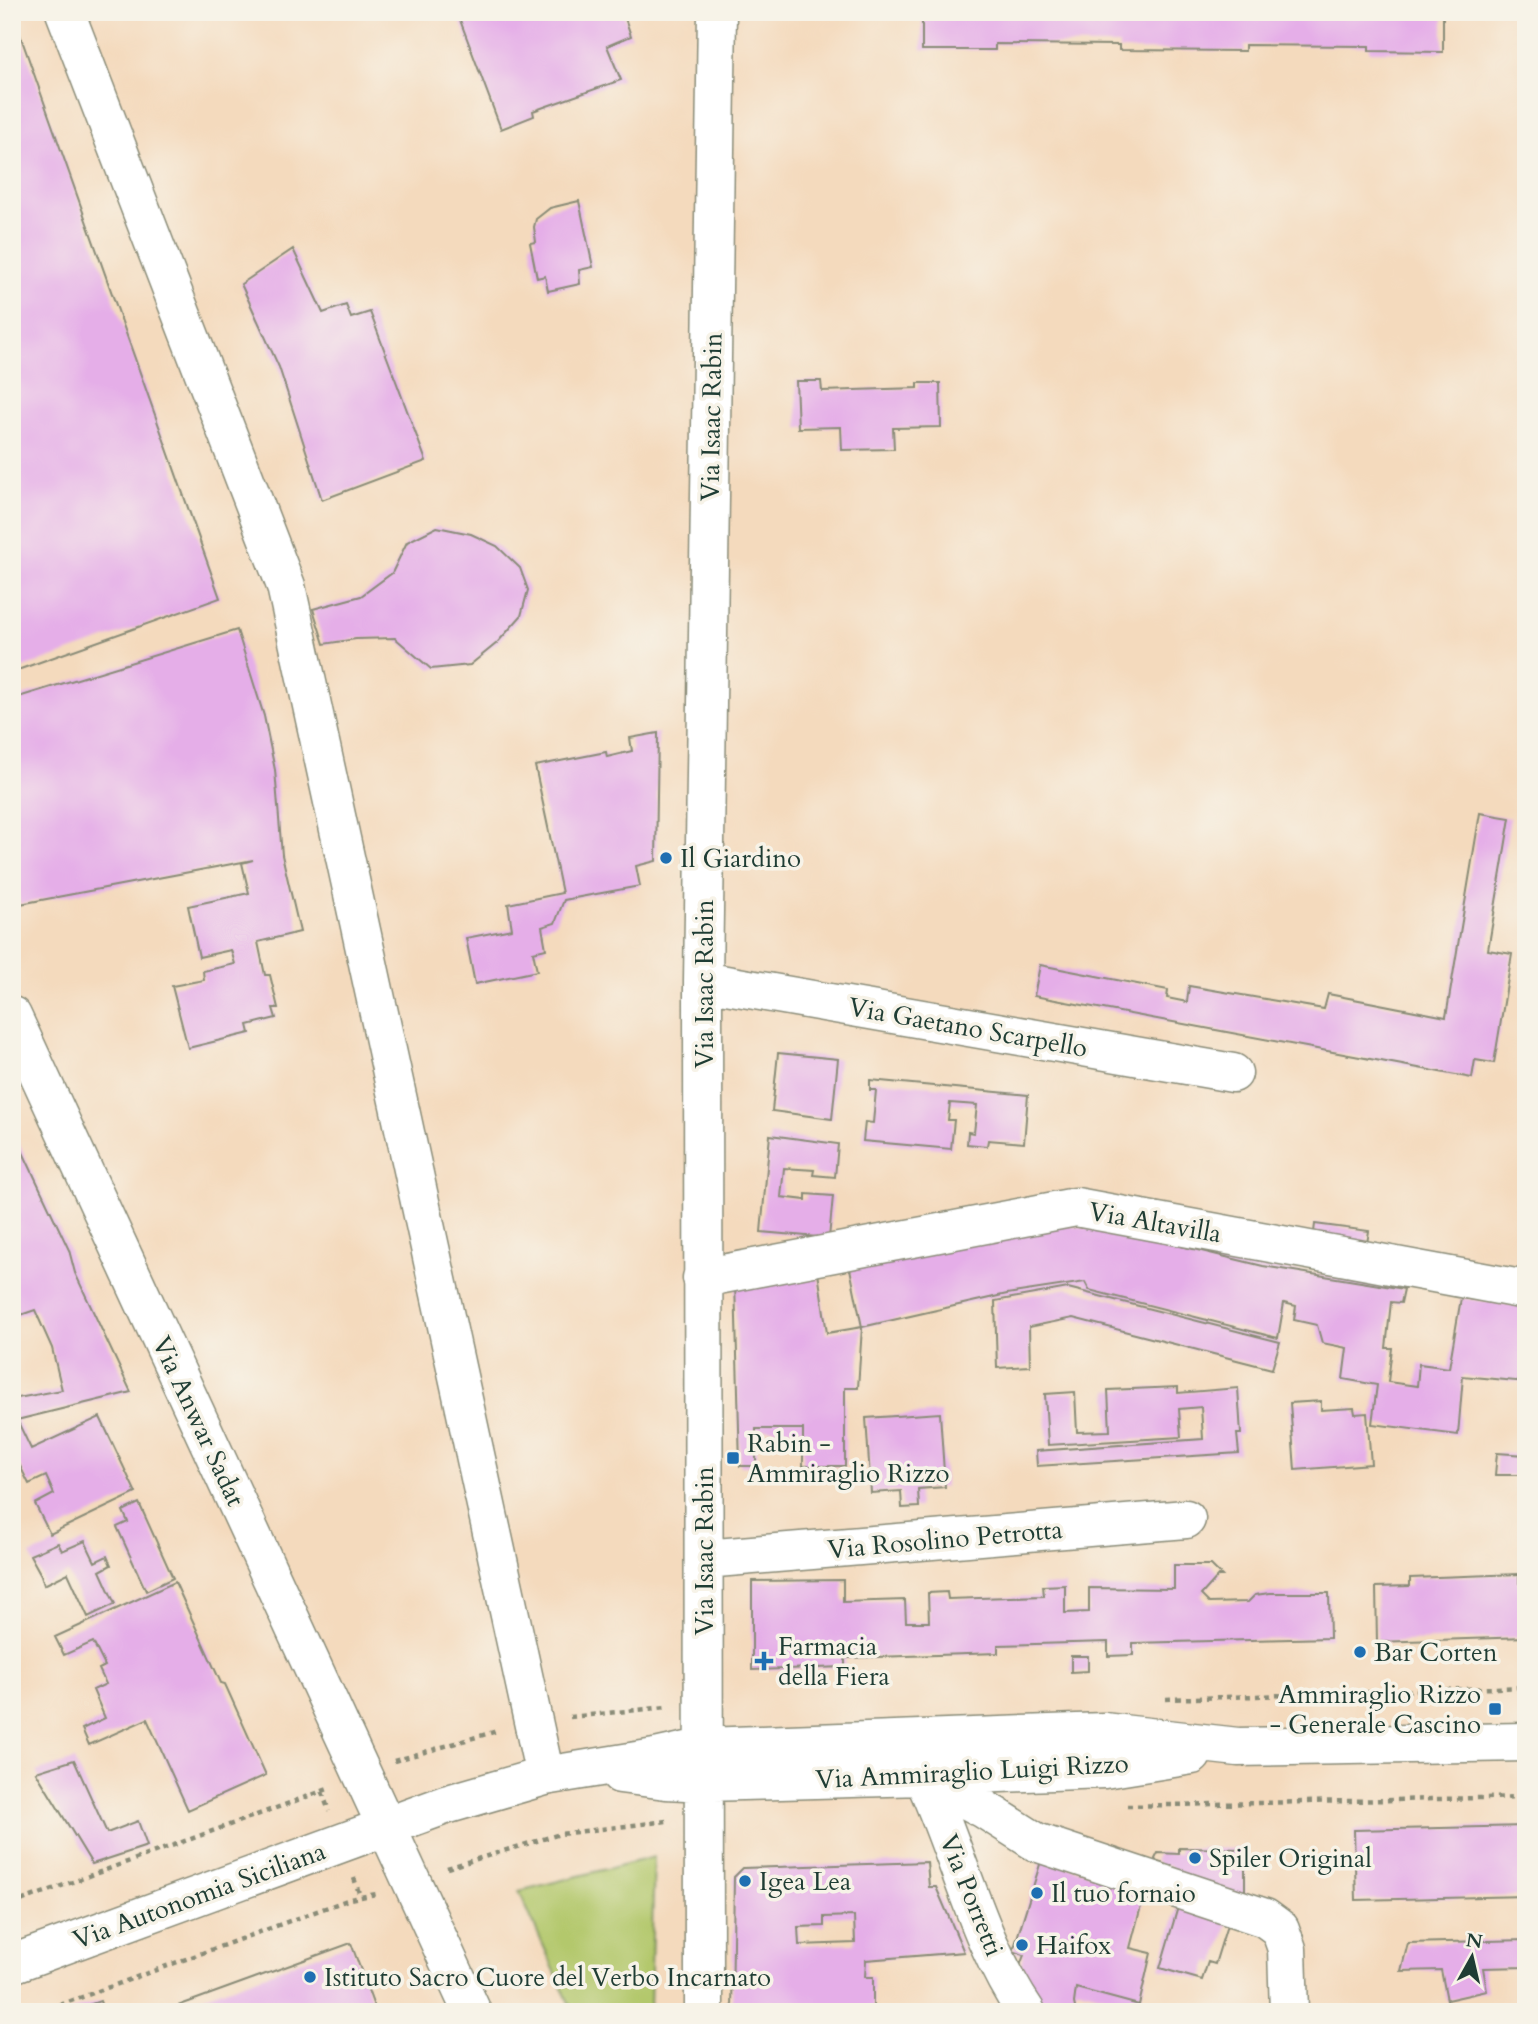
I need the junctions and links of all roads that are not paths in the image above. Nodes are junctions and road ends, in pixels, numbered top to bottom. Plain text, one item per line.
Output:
1 (65, 12) edge
2 (717, 12) edge
3 (703, 981) junction
4 (12, 1016) edge
5 (1233, 1073) dead end
6 (702, 1278) junction
7 (1526, 1290) edge
8 (1186, 1519) dead end
9 (704, 1559) junction
10 (1526, 1742) edge
11 (1238, 1747) junction
12 (705, 1765) junction
13 (545, 1776) junction
14 (923, 1776) junction
15 (386, 1827) junction
16 (15, 1955) edge
17 (472, 2012) edge
18 (704, 2012) edge
19 (1026, 2012) edge
20 (1289, 2012) edge

1 - 13 street
2 - 3 street, Via Isaac Rabin
3 - 5 street, Via Gaetano Scarpello
3 - 6 street, Via Isaac Rabin
4 - 15 street, Via Anwar Sadat
6 - 7 street, Via Altavilla
6 - 9 street, Via Isaac Rabin
8 - 9 street, Via Rosolino Petrotta
9 - 12 street, Via Isaac Rabin
10 - 11 street, Via Ammiraglio Luigi Rizzo
11 - 12 street, Via Ammiraglio Luigi Rizzo
11 - 14 street, Via Ammiraglio Luigi Rizzo
12 - 13 street, Via Autonomia Siciliana
12 - 14 street, Via Ammiraglio Luigi Rizzo
12 - 18 street, Via Isaac Rabin
13 - 15 street, Via Autonomia Siciliana
14 - 19 street, Via Porretti
14 - 20 street
15 - 16 street, Via Autonomia Siciliana
15 - 17 street, Via Anwar Sadat

